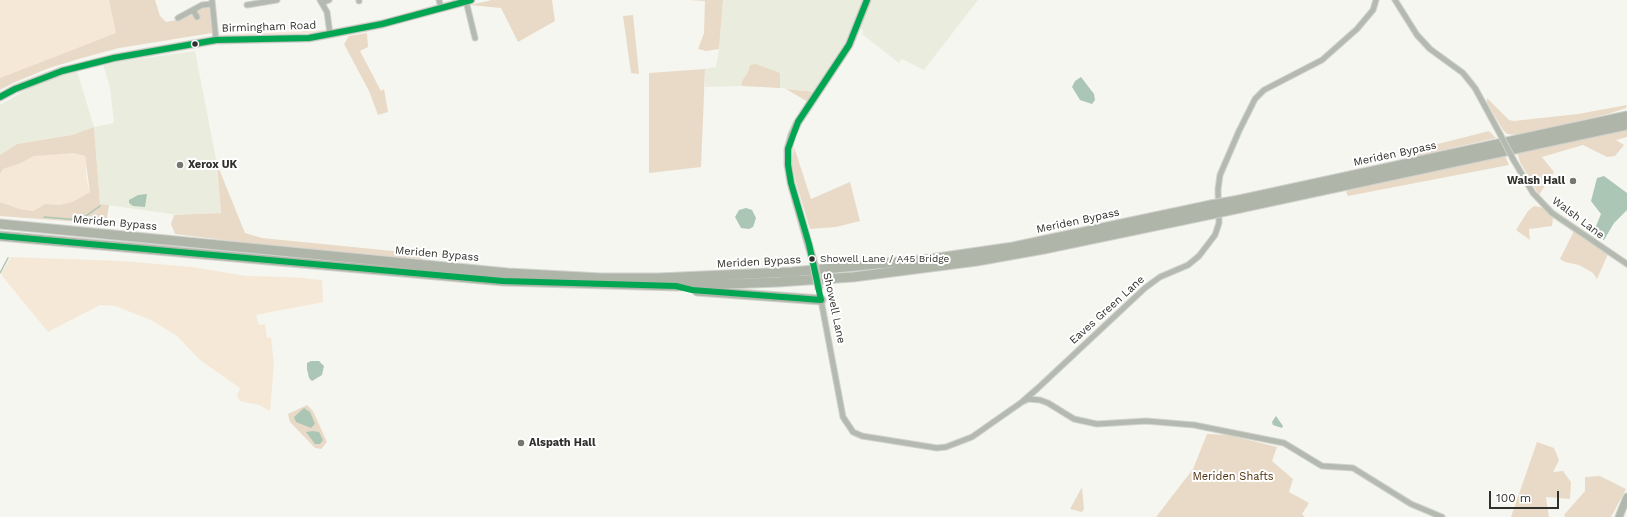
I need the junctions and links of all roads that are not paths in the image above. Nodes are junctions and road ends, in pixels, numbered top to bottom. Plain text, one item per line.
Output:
1 (277, 0) edge
2 (329, 0) edge
3 (439, 0) edge
4 (867, 0) edge
5 (1376, 0) edge
6 (1395, 0) edge
7 (468, 1) edge
8 (212, 2) edge
9 (260, 2) edge
10 (321, 2) edge
11 (247, 5) dead end
12 (441, 8) junction
13 (193, 10) junction
14 (178, 18) dead end
15 (197, 18) dead end
16 (330, 34) junction
17 (475, 38) dead end
18 (216, 40) junction
19 (0, 97) edge
20 (1627, 116) edge
21 (1627, 125) edge
22 (1240, 204) junction
23 (1211, 209) junction
24 (0, 224) edge
25 (0, 236) edge
26 (1627, 264) edge
27 (676, 286) junction
28 (821, 300) junction
29 (1038, 388) junction
30 (1040, 400) junction
31 (1022, 402) junction
32 (1627, 497) edge
33 (1442, 517) edge
34 (1619, 517) edge

1 - 9 street
2 - 10 street
3 - 12 street
4 - 28 main road, Showell Lane, bridge
5 - 29 street, Eaves Green Lane
6 - 26 street, Walsh Lane, bridge
7 - 12 main road, Birmingham Road
7 - 17 street
8 - 13 street
8 - 18 street
9 - 11 street
10 - 16 street
12 - 16 main road, Birmingham Road
13 - 14 street
13 - 15 street
16 - 18 main road, Birmingham Road
18 - 19 main road, Birmingham Road
20 - 22 highway, Meriden Bypass
21 - 22 highway, Meriden Bypass
22 - 23 highway, Meriden Bypass, bridge
23 - 24 highway, Meriden Bypass
23 - 27 highway, Meriden Bypass
25 - 27 highway, Meriden Bypass
27 - 28 highway
28 - 31 street, Showell Lane
29 - 30 street
29 - 31 street, Eaves Green Lane
30 - 31 street
30 - 33 street
32 - 34 main road

